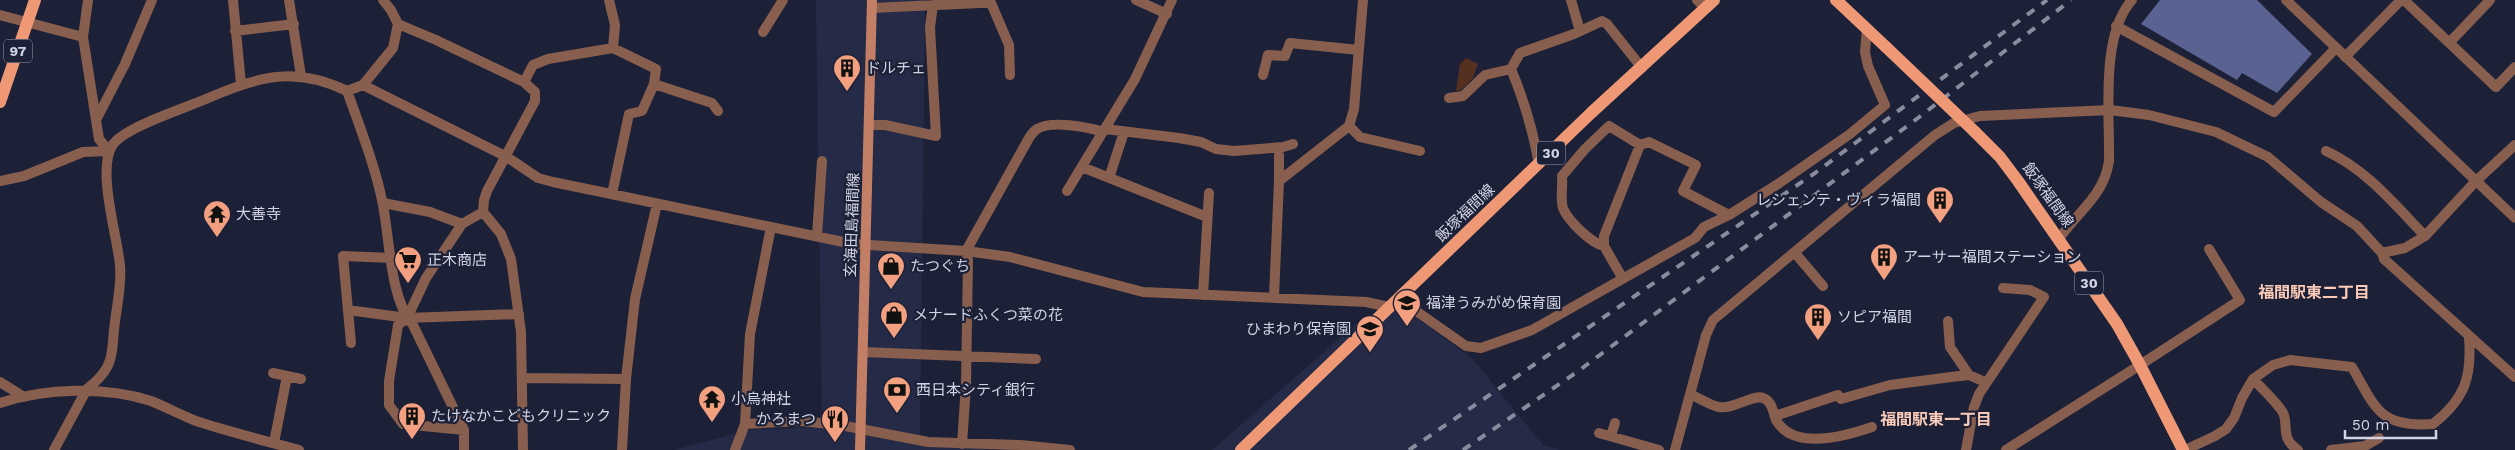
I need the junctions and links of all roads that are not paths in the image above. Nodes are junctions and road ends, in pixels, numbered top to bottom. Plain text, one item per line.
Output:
1 (36, 0) edge
2 (88, 0) edge
3 (152, 0) edge
4 (233, 0) edge
5 (289, 0) edge
6 (383, 0) edge
7 (609, 0) edge
8 (783, 0) edge
9 (1136, 0) edge
10 (1172, 0) edge
11 (1363, 0) edge
12 (1571, 0) edge
13 (1836, 0) edge
14 (2132, 0) edge
15 (2286, 0) edge
16 (2402, 0) edge
17 (2490, 0) edge
18 (980, 2) edge
19 (1705, 3) edge
20 (872, 4) edge
21 (392, 5) edge
22 (933, 6) junction
23 (1167, 14) junction
24 (0, 15) edge
25 (27, 23) junction
26 (294, 24) junction
27 (398, 24) junction
28 (2116, 26) junction
29 (1867, 28) junction
30 (235, 31) junction
31 (1580, 31) junction
32 (764, 32) dead end
33 (82, 37) junction
34 (2450, 42) junction
35 (613, 48) junction
36 (2336, 48) junction
37 (1359, 50) junction
38 (2345, 57) junction
39 (2515, 67) edge
40 (1642, 68) junction
41 (1511, 69) junction
42 (1010, 75) dead end
43 (1262, 75) dead end
44 (301, 76) junction
45 (524, 82) junction
46 (241, 84) junction
47 (654, 84) junction
48 (363, 85) junction
49 (347, 91) junction
50 (1449, 98) dead end
51 (0, 102) edge
52 (2110, 110) junction
53 (718, 111) dead end
54 (96, 120) junction
55 (870, 125) junction
56 (1349, 126) junction
57 (1104, 130) junction
58 (1124, 132) junction
59 (1293, 144) dead end
60 (1640, 145) junction
61 (2515, 145) edge
62 (109, 151) junction
63 (1420, 151) dead end
64 (2326, 151) dead end
65 (1279, 155) dead end
66 (506, 157) junction
67 (822, 161) dead end
68 (1539, 164) junction
69 (1082, 167) junction
70 (1109, 178) junction
71 (0, 181) edge
72 (1279, 181) junction
73 (2475, 182) junction
74 (1067, 191) dead end
75 (1209, 193) dead end
76 (612, 194) junction
77 (383, 202) junction
78 (657, 204) junction
79 (483, 212) junction
80 (1730, 215) junction
81 (1207, 217) junction
82 (2515, 218) edge
83 (462, 224) junction
84 (771, 227) junction
85 (817, 236) junction
86 (2425, 236) junction
87 (2059, 238) junction
88 (866, 245) junction
89 (1604, 246) junction
90 (2209, 249) dead end
91 (966, 251) junction
92 (2382, 253) junction
93 (1795, 254) junction
94 (392, 258) junction
95 (1623, 280) junction
96 (1822, 286) dead end
97 (2003, 288) dead end
98 (1203, 295) junction
99 (1274, 297) junction
100 (1394, 303) junction
101 (348, 310) junction
102 (519, 314) junction
103 (407, 318) junction
104 (1948, 321) dead end
105 (2469, 338) junction
106 (350, 343) dead end
107 (863, 352) junction
108 (966, 356) junction
109 (1036, 359) dead end
110 (2140, 365) junction
111 (274, 373) dead end
112 (1969, 375) junction
113 (288, 376) junction
114 (2515, 376) edge
115 (523, 378) junction
116 (301, 379) dead end
117 (626, 379) junction
118 (2253, 379) junction
119 (0, 382) edge
120 (1985, 382) junction
121 (87, 389) junction
122 (1690, 394) junction
123 (24, 397) junction
124 (0, 403) edge
125 (1775, 416) junction
126 (1615, 423) dead end
127 (745, 424) junction
128 (1872, 427) dead end
129 (861, 429) junction
130 (464, 430) junction
131 (1599, 432) dead end
132 (1611, 436) junction
133 (2379, 438) dead end
134 (274, 444) junction
135 (962, 444) junction
136 (54, 450) edge
137 (299, 450) edge
138 (464, 450) edge
139 (523, 450) edge
140 (622, 450) edge
141 (735, 450) edge
142 (860, 450) edge
143 (1070, 450) edge
144 (1241, 450) edge
145 (1659, 450) edge
146 (1675, 450) edge
147 (1966, 450) edge
148 (2006, 450) edge
149 (2184, 450) edge
150 (2298, 450) edge
151 (2331, 450) edge

1 - 25 main road, 97
2 - 33 street
3 - 54 street
4 - 30 street
5 - 26 street
6 - 21 street
7 - 35 street
8 - 32 street
9 - 23 street
10 - 23 street
11 - 37 street
12 - 31 street
13 - 29 main road, 飯塚福間線 / 30
14 - 28 street
15 - 36 street
16 - 34 street
16 - 38 street
17 - 34 street
18 - 22 street
18 - 42 street
19 - 40 main road, 飯塚福間線 / 30
20 - 22 street
20 - 55 main road, 玄海田島福間線
21 - 27 street
22 - 55 street
23 - 57 street
24 - 25 street
25 - 33 street
25 - 51 main road, 97
26 - 30 street
26 - 44 street
27 - 45 street
27 - 48 street
28 - 36 street
28 - 52 street
29 - 80 street
29 - 87 main road, 飯塚福間線 / 30, bridge
30 - 46 street
31 - 40 street
31 - 41 street
33 - 54 street
34 - 39 street
35 - 45 street
35 - 47 street
36 - 38 street
37 - 43 street
37 - 56 street
38 - 73 street
40 - 68 main road, 飯塚福間線 / 30
41 - 50 street
41 - 68 street
44 - 46 street
44 - 49 street
45 - 66 street
46 - 62 street
47 - 53 street
47 - 76 street
48 - 49 street
48 - 66 street
49 - 77 street
52 - 87 street
52 - 92 street
52 - 93 street
54 - 62 street
55 - 88 main road, 玄海田島福間線
56 - 63 street
56 - 72 street
57 - 58 street
57 - 69 street
57 - 91 street
58 - 59 street
58 - 70 street
60 - 80 street
60 - 89 street
60 - 89 street
61 - 73 street
62 - 71 street
62 - 121 street
64 - 86 street
65 - 72 street
66 - 76 street
66 - 79 street
67 - 85 street
68 - 100 main road, 飯塚福間線 / 30
69 - 70 street
69 - 74 street
70 - 81 street
72 - 99 street
73 - 82 street
73 - 86 street
75 - 81 street
76 - 78 street
77 - 83 street
77 - 94 street
78 - 84 street
78 - 117 street
79 - 83 street
79 - 102 street
80 - 95 street
81 - 98 street
83 - 103 street
84 - 85 street
84 - 127 street
85 - 88 street
86 - 92 street
87 - 110 main road, 飯塚福間線 / 30
88 - 91 street
88 - 107 main road, 玄海田島福間線
89 - 95 street
90 - 110 street
91 - 98 street
91 - 108 street
92 - 105 street
93 - 96 street
93 - 122 street
94 - 101 street
94 - 103 street
95 - 100 street
97 - 120 street
98 - 99 street
99 - 100 street
100 - 144 main road, 飯塚福間線 / 30
101 - 103 street
101 - 106 street
102 - 103 street
102 - 115 street
103 - 130 street
103 - 130 street
104 - 112 street
105 - 114 street
105 - 118 street
107 - 108 street
107 - 129 main road, 玄海田島福間線
108 - 109 street
108 - 135 street
110 - 148 street
110 - 149 main road, 飯塚福間線 / 30
111 - 113 street
112 - 120 street
112 - 125 street
113 - 116 street
113 - 134 street
115 - 117 street
115 - 139 street
117 - 140 street
118 - 149 street
118 - 150 street
119 - 123 street
120 - 147 street
121 - 123 street
121 - 134 street
121 - 136 street
122 - 125 street
122 - 146 street
123 - 124 street
125 - 128 street
126 - 132 street
127 - 129 street
127 - 141 street
129 - 135 street
129 - 142 main road, 玄海田島福間線
130 - 138 street
131 - 132 street
132 - 145 street
133 - 151 street
134 - 137 street
135 - 143 street

